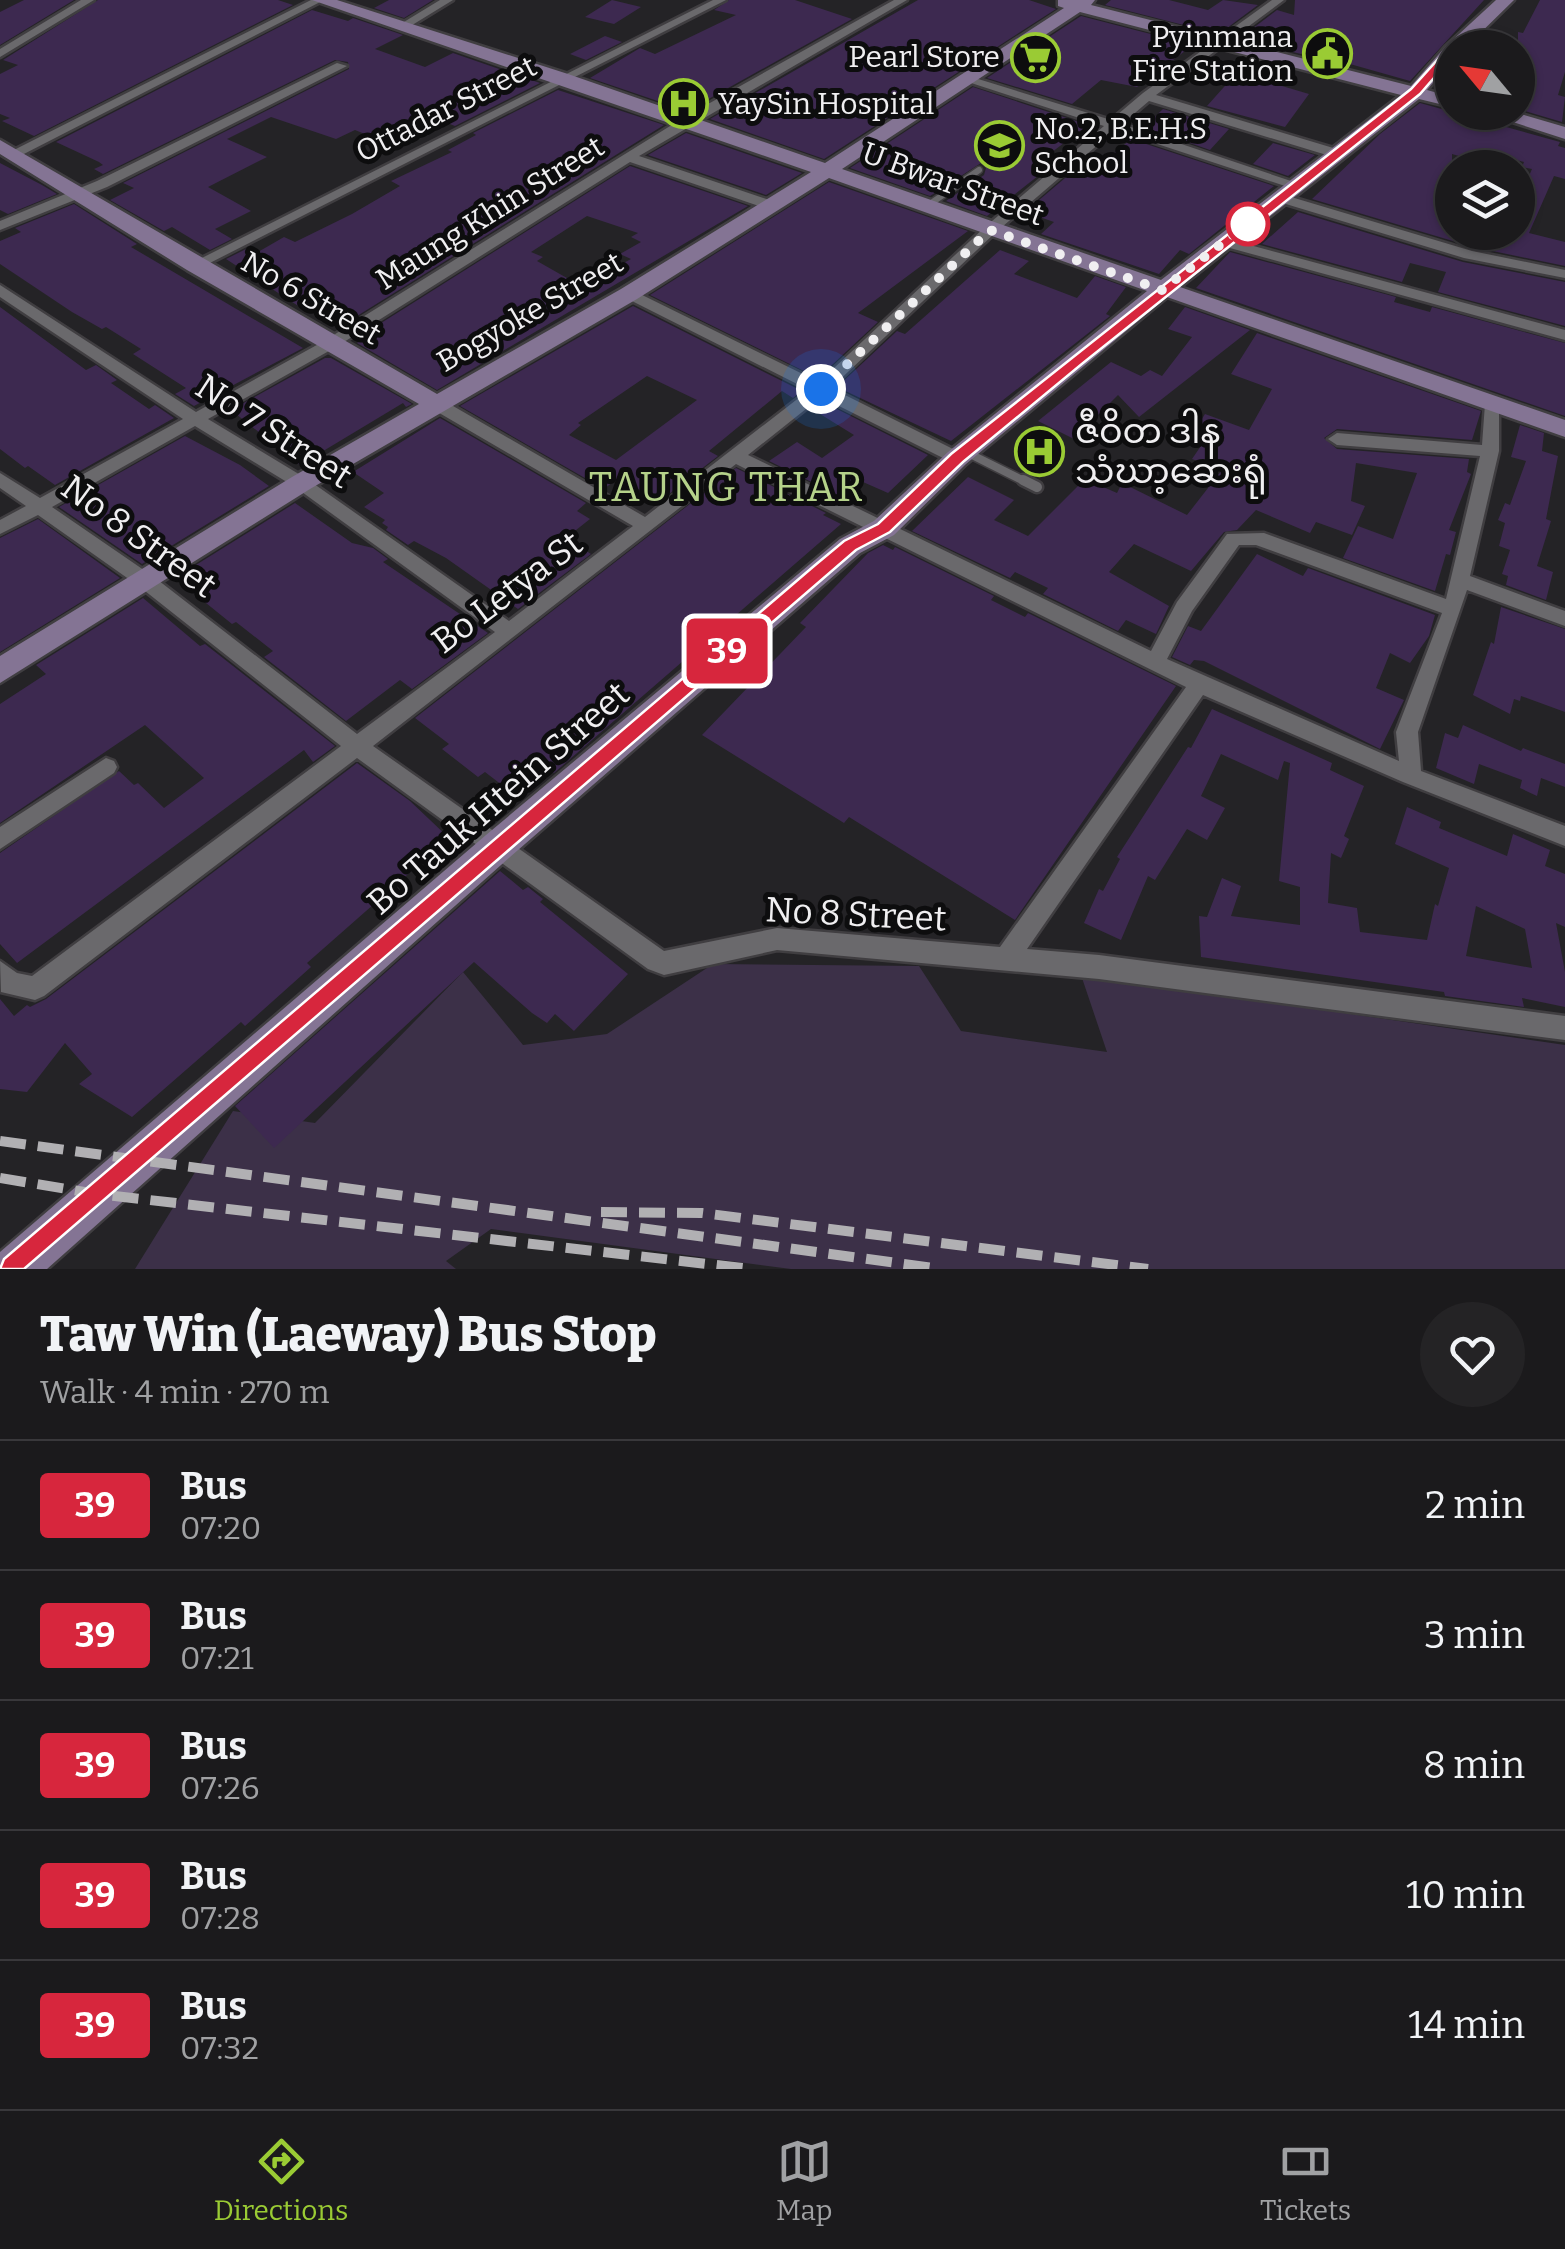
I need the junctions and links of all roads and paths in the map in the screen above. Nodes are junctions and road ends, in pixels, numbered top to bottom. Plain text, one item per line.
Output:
1 (88, 0) edge
2 (320, 0) edge
3 (448, 0) edge
4 (722, 0) edge
5 (902, 0) edge
6 (1052, 0) edge
7 (1280, 0) edge
8 (1506, 0) edge
9 (1082, 3) edge
10 (406, 25) junction
11 (1474, 30) edge
12 (1218, 44) junction
13 (0, 54) edge
14 (341, 66) dead end
15 (1435, 70) edge
16 (966, 77) junction
17 (562, 78) junction
18 (1416, 92) junction
19 (1147, 96) junction
20 (1435, 97) edge
21 (687, 121) junction
22 (1535, 124) edge
23 (1115, 126) junction
24 (1565, 133) edge
25 (6, 150) edge
26 (1335, 153) junction
27 (631, 158) junction
28 (826, 170) junction
29 (978, 170) dead end
30 (1289, 191) junction
31 (75, 192) junction
32 (773, 206) junction
33 (928, 206) junction
34 (0, 226) edge
35 (990, 230) junction
36 (1224, 242) junction
37 (195, 265) junction
38 (1565, 274) edge
39 (0, 290) edge
40 (1162, 290) junction
41 (629, 294) junction
42 (1565, 335) edge
43 (330, 344) junction
44 (821, 389) junction
45 (435, 403) junction
46 (1493, 404) junction
47 (197, 420) junction
48 (1565, 428) edge
49 (1337, 438) dead end
50 (1490, 451) junction
51 (961, 455) junction
52 (736, 456) junction
53 (0, 480) edge
54 (301, 484) junction
55 (1037, 487) dead end
56 (39, 507) junction
57 (647, 526) junction
58 (0, 528) edge
59 (884, 528) junction
60 (1460, 580) junction
61 (148, 582) junction
62 (1452, 610) junction
63 (1565, 618) edge
64 (509, 632) junction
65 (1155, 664) junction
66 (0, 671) edge
67 (1198, 684) junction
68 (355, 744) junction
69 (106, 766) dead end
70 (1411, 776) junction
71 (1565, 836) edge
72 (0, 839) edge
73 (498, 846) junction
74 (1006, 958) junction
75 (3, 976) edge
76 (1565, 1028) edge
77 (14, 1269) edge

1 - 13 street
2 - 10 street, U Bwar Street
2 - 25 street
3 - 10 street
4 - 17 street, Ottadar Street
5 - 21 street, Maung Khin Street
6 - 9 street
7 - 12 street, Bo Letya St
8 - 11 street, Bo Tauk Htein Street
9 - 12 street
9 - 16 street, Bogyoke Street
10 - 17 street, U Bwar Street
12 - 18 street
12 - 19 street, Bo Letya St
14 - 31 street
15 - 18 street, Bo Tauk Htein Street
16 - 23 street
16 - 28 street, Bogyoke Street
17 - 21 street, U Bwar Street
17 - 37 street, Ottadar Street
18 - 20 street
18 - 26 street, Bo Tauk Htein Street
19 - 23 street, Bo Letya St
19 - 26 street
21 - 27 street, Maung Khin Street
21 - 28 street, U Bwar Street
22 - 24 street
23 - 30 street
23 - 35 street, Bo Letya St
25 - 31 street, No 6 Street
26 - 30 street, Bo Tauk Htein Street
27 - 32 street
27 - 43 street, Maung Khin Street
28 - 32 street, Bogyoke Street
28 - 33 street, U Bwar Street
29 - 33 lane
30 - 36 street, Bo Tauk Htein Street
30 - 38 street
31 - 34 street
31 - 37 street, No 6 Street
32 - 41 street, Bogyoke Street
33 - 35 street, U Bwar Street
35 - 40 street, U Bwar Street
35 - 44 street, Bo Letya St
36 - 40 street, Bo Tauk Htein Street
36 - 42 street
37 - 43 street, No 6 Street
39 - 47 street, No 7 Street
40 - 46 street, U Bwar Street
40 - 51 street, Bo Tauk Htein Street
41 - 44 street
41 - 45 street, Bogyoke Street
43 - 45 street, No 6 Street
43 - 47 street, Maung Khin Street
44 - 51 street
44 - 52 street, Bo Letya St
45 - 54 street, Bogyoke Street
45 - 57 street, No 6 Street
46 - 48 street, U Bwar Street
46 - 50 street
47 - 54 street, No 7 Street
47 - 56 street, Maung Khin Street
49 - 50 street
50 - 60 street
51 - 55 lane
51 - 59 street, Bo Tauk Htein Street
52 - 57 street, Bo Letya St
52 - 59 street
53 - 56 street, No 8 Street
54 - 61 street, Bogyoke Street
54 - 64 street, No 7 Street
56 - 58 street, Maung Khin Street
56 - 61 street, No 8 Street
57 - 64 street, Bo Letya St
59 - 65 street
59 - 73 street, Bo Tauk Htein Street
60 - 62 street
60 - 63 street
61 - 66 street, Bogyoke Street
61 - 68 street, No 8 Street
62 - 65 street
62 - 70 street
64 - 68 street, Bo Letya St
65 - 67 street
67 - 70 street
67 - 74 street
68 - 73 street, No 8 Street
68 - 75 street, Bo Letya St
69 - 72 street
70 - 71 street
73 - 74 street, No 8 Street
73 - 77 street, Bo Tauk Htein Street
74 - 76 street, No 8 Street

